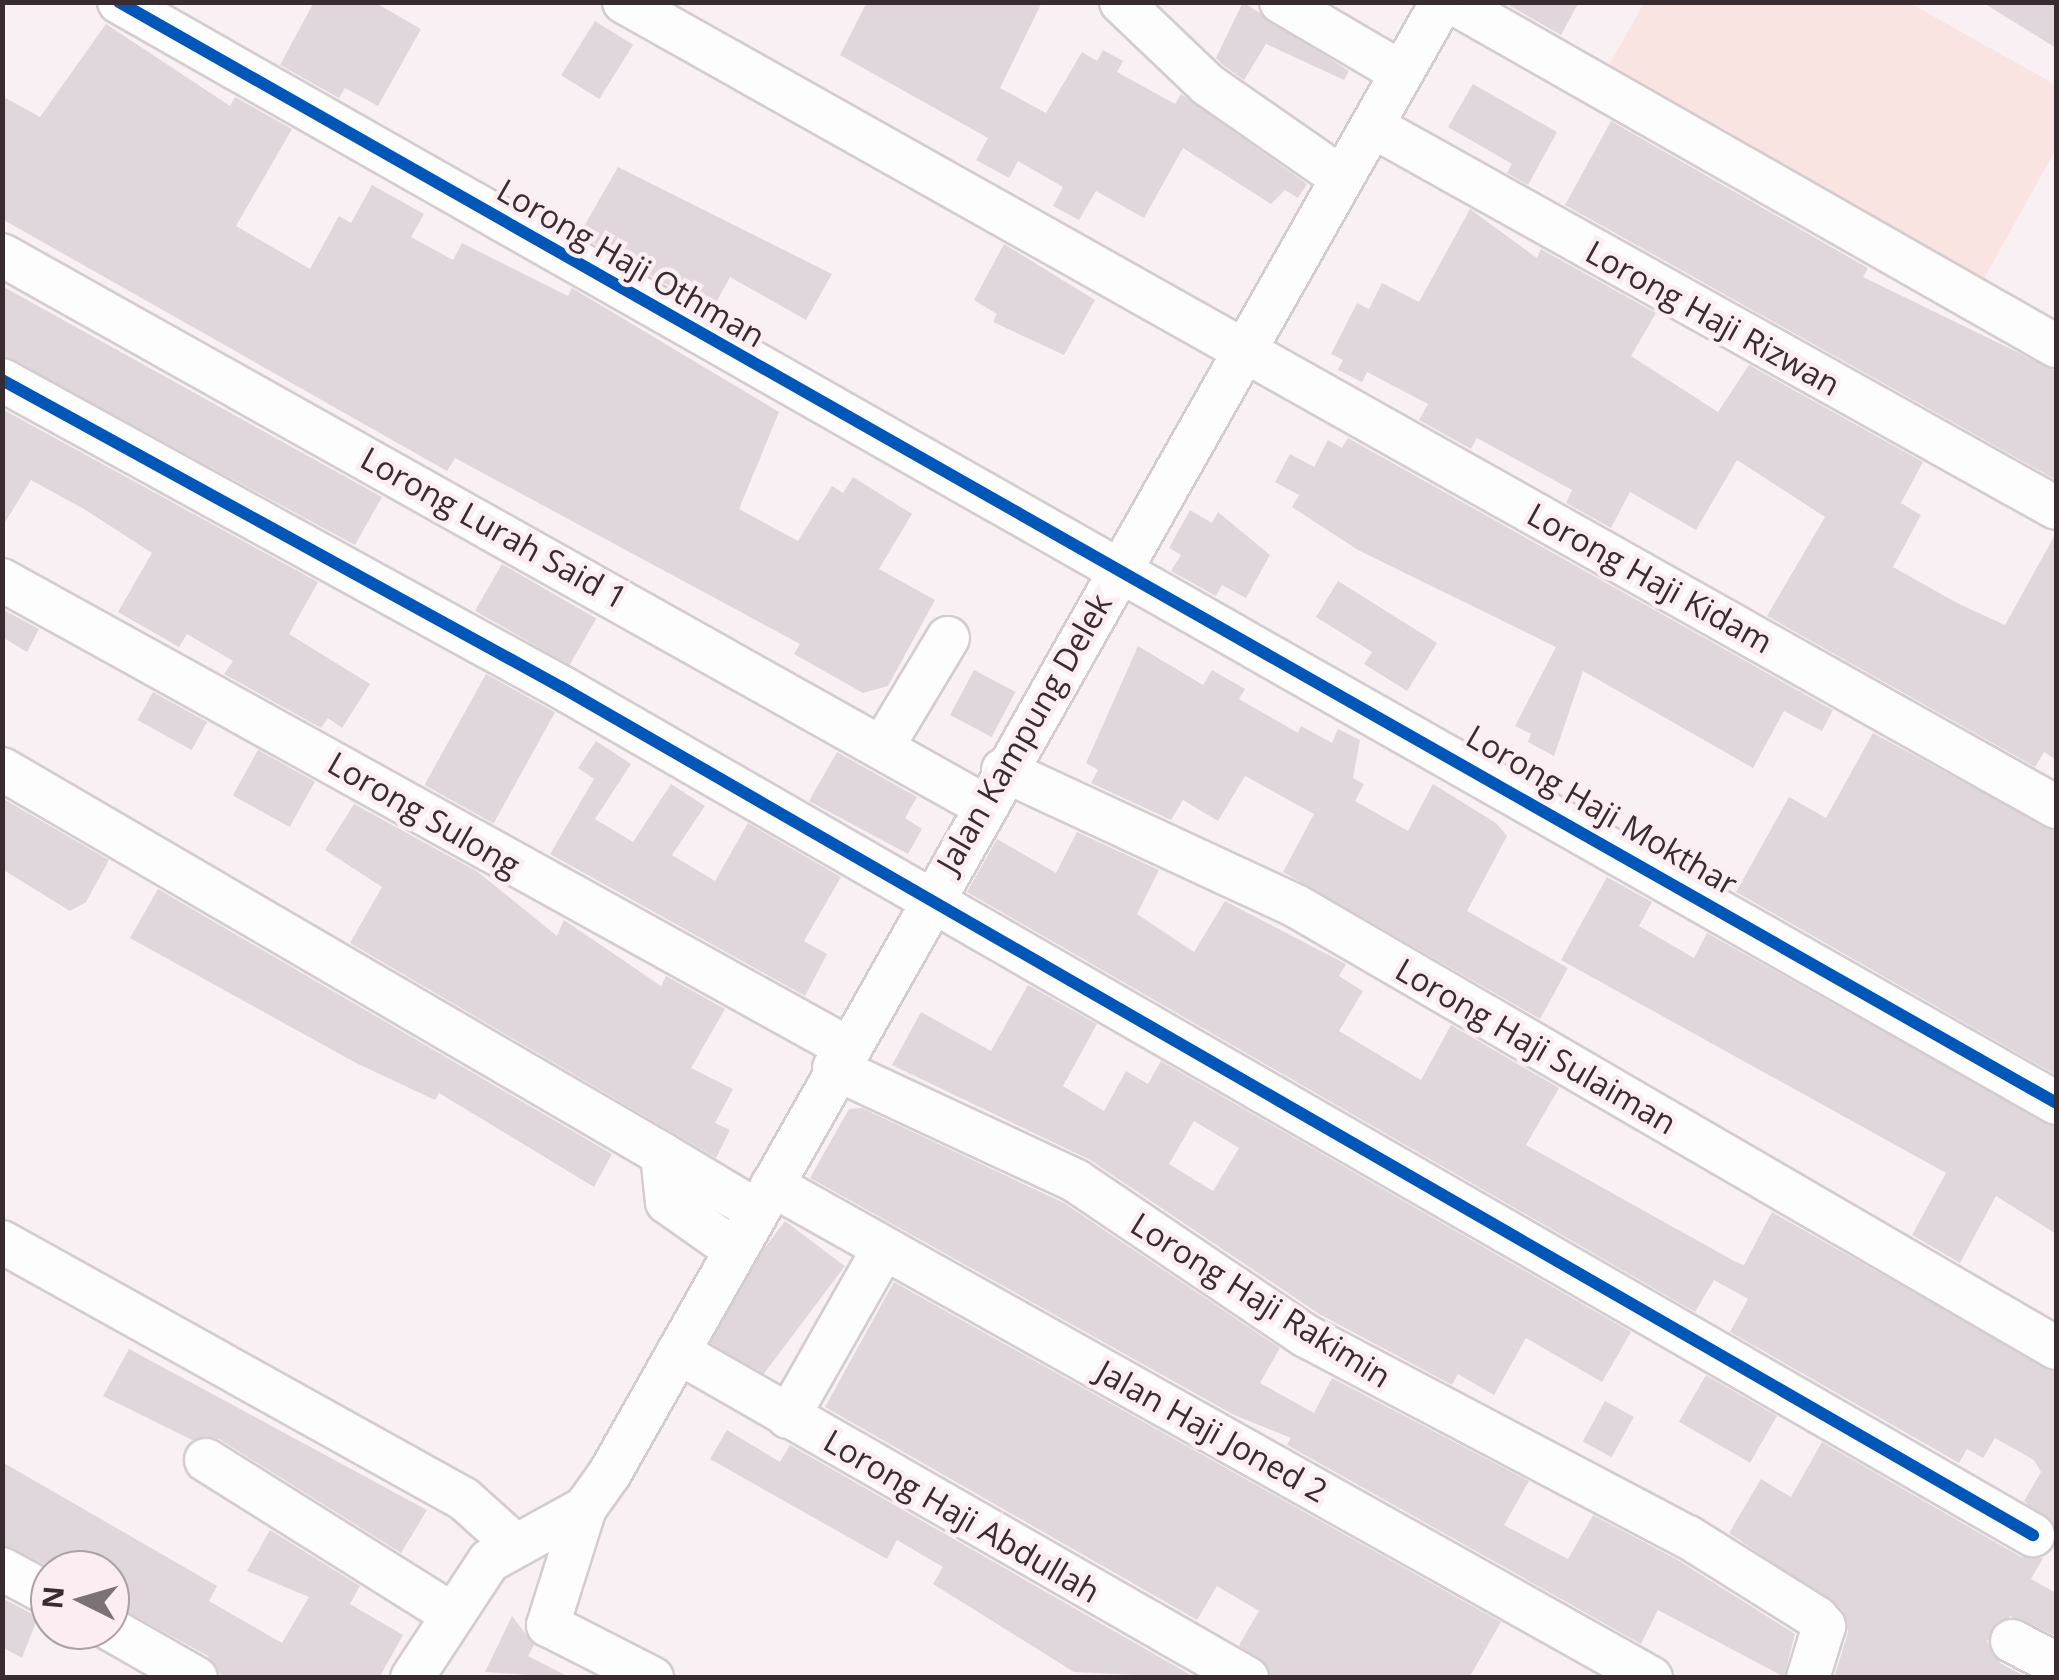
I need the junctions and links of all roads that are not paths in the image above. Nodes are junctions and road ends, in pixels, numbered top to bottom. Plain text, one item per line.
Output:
1 (119, 2) edge
2 (624, 2) edge
3 (1121, 2) edge
4 (1281, 2) edge
5 (1442, 2) edge
6 (1452, 2) edge
7 (1402, 74) junction
8 (1372, 126) junction
9 (1342, 178) junction
10 (2, 255) edge
11 (2056, 346) edge
12 (1244, 350) junction
13 (2, 380) edge
14 (2056, 508) edge
15 (1116, 571) junction
16 (2, 580) edge
17 (948, 638) dead end
18 (883, 746) junction
19 (2, 769) edge
20 (993, 788) junction
21 (2056, 806) edge
22 (927, 905) junction
23 (840, 1058) junction
24 (2056, 1103) edge
25 (662, 1154) junction
26 (764, 1198) junction
27 (2, 1242) edge
28 (884, 1248) junction
29 (735, 1250) junction
30 (2056, 1348) edge
31 (678, 1352) junction
32 (788, 1417) junction
33 (206, 1460) dead end
34 (585, 1508) junction
35 (2033, 1535) dead end
36 (514, 1544) junction
37 (2, 1569) edge
38 (30, 1585) edge
39 (448, 1612) junction
40 (130, 1640) edge
41 (2012, 1641) dead end
42 (2056, 1664) edge
43 (196, 1678) edge
44 (412, 1678) edge
45 (652, 1678) edge
46 (1247, 1678) edge
47 (1651, 1678) edge
48 (1808, 1678) edge

1 - 15 street, Lorong Haji Othman
2 - 12 street, Lorong Haji Kidam
3 - 9 street
4 - 7 street
5 - 7 street, Jalan Kampung Delek
6 - 11 street
7 - 8 street, Jalan Kampung Delek
8 - 9 street, Jalan Kampung Delek
8 - 14 street, Lorong Haji Rizwan
9 - 12 street, Jalan Kampung Delek
10 - 18 street, Lorong Lurah Said 1
12 - 15 street, Jalan Kampung Delek
12 - 21 street, Lorong Haji Kidam
13 - 22 street
15 - 20 street, Jalan Kampung Delek
15 - 24 street, Lorong Haji Mokthar
16 - 23 street, Lorong Sulong
17 - 18 street
18 - 20 street, Lorong Lurah Said 1
19 - 25 street, Jalan Haji Joned 2
20 - 22 street, Jalan Kampung Delek
20 - 30 street, Lorong Haji Sulaiman
22 - 23 street, Jalan Kampung Delek
22 - 35 street
23 - 26 street, Jalan Kampung Delek
23 - 48 street, Lorong Haji Rakimin
25 - 26 street, Jalan Haji Joned 2
25 - 29 street
26 - 28 street, Jalan Haji Joned 2
26 - 29 street, Jalan Kampung Delek
27 - 36 street
28 - 32 street
28 - 47 street, Jalan Haji Joned 2
29 - 31 street, Jalan Kampung Delek
31 - 32 street, Lorong Haji Abdullah
31 - 34 street, Jalan Kampung Delek
32 - 46 street, Lorong Haji Abdullah
33 - 39 street
34 - 36 street
34 - 45 street, Jalan Kampung Delek
36 - 39 street
37 - 38 street
39 - 44 street
40 - 43 street
41 - 42 street

